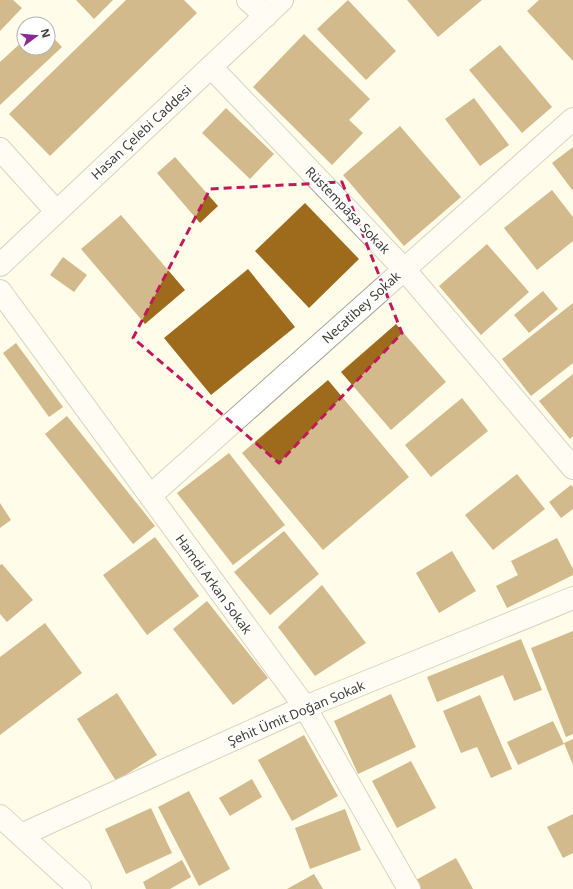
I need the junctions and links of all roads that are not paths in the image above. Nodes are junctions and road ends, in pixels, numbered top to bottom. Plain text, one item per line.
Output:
1 (248, 0) edge
2 (282, 0) edge
3 (266, 16) junction
4 (212, 67) junction
5 (573, 119) edge
6 (0, 150) edge
7 (56, 211) junction
8 (0, 265) edge
9 (404, 269) junction
10 (0, 291) edge
11 (573, 468) edge
12 (150, 496) junction
13 (573, 598) edge
14 (305, 707) junction
15 (0, 816) edge
16 (21, 835) junction
17 (80, 889) edge
18 (410, 889) edge

1 - 3 street
2 - 3 street, Hasan Çelebi Caddesi
3 - 4 street, Hasan Çelebi Caddesi
4 - 7 street, Hasan Çelebi Caddesi
4 - 9 street, Rüstempaşa Sokak
5 - 9 street, Necatibey Sokak
6 - 7 street
7 - 8 street, Hasan Çelebi Caddesi
9 - 11 street, Rüstempaşa Sokak
9 - 12 street, Necatibey Sokak
10 - 12 street, Hamdi Arkan Sokak
12 - 14 street, Hamdi Arkan Sokak
13 - 14 street, Şehit Ümit Doğan Sokak
14 - 16 street, Şehit Ümit Doğan Sokak
14 - 18 street, Hamdi Arkan Sokak
15 - 16 street
16 - 17 street

